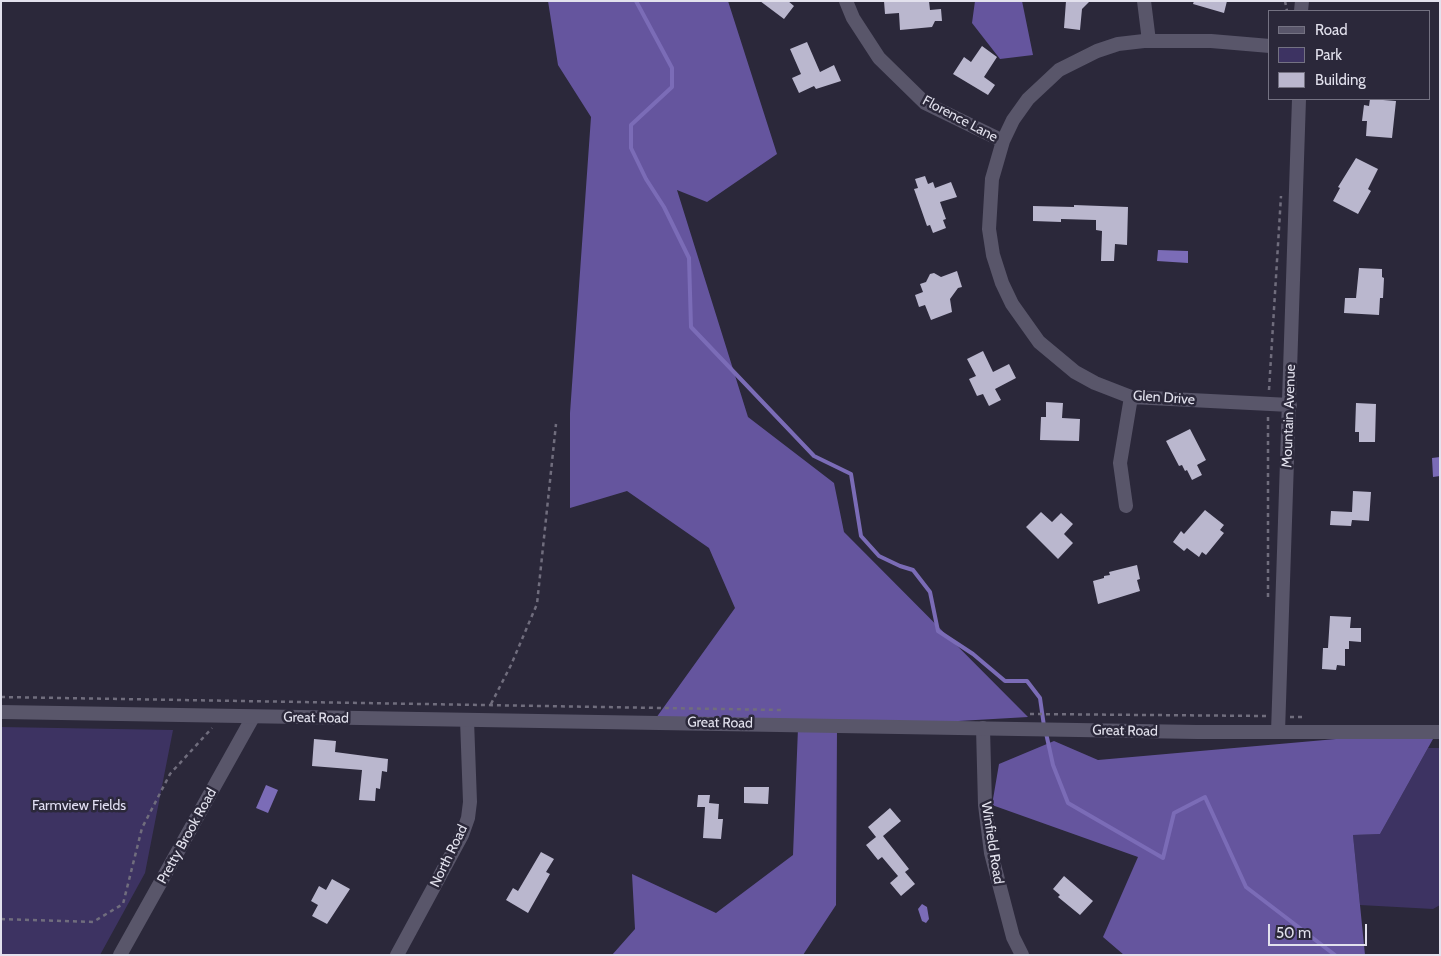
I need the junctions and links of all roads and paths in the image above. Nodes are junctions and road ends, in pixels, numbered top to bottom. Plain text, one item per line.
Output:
1 (846, 1) edge
2 (1144, 1) edge
3 (1149, 40) junction
4 (1268, 46) edge
5 (1299, 100) edge
6 (1003, 141) junction
7 (1282, 187) dead end
8 (1269, 392) dead end
9 (1131, 397) junction
10 (1290, 405) junction
11 (1268, 415) dead end
12 (556, 424) dead end
13 (1126, 506) dead end
14 (1268, 600) dead end
15 (1, 696) edge
16 (215, 700) junction
17 (491, 704) junction
18 (1268, 706) dead end
19 (787, 711) dead end
20 (1, 712) edge
21 (1022, 714) dead end
22 (214, 716) junction
23 (1273, 716) junction
24 (253, 717) junction
25 (1309, 717) dead end
26 (467, 720) junction
27 (983, 728) junction
28 (1278, 732) junction
29 (1440, 732) edge
30 (1, 919) edge
31 (120, 955) edge
32 (397, 955) edge
33 (1022, 955) edge

1 - 6 street, Florence Lane
2 - 3 street
3 - 4 street, Glen Drive
3 - 6 street, Glen Drive
5 - 10 street, Mountain Avenue
6 - 9 street, Glen Drive
7 - 8 path
9 - 10 street, Glen Drive
9 - 13 street
10 - 23 street, Mountain Avenue
11 - 14 path
12 - 17 path
15 - 16 path
16 - 17 path
16 - 22 path
17 - 19 path
18 - 23 path
20 - 22 street, Great Road
21 - 23 path
22 - 24 street, Great Road
22 - 30 path
23 - 25 path
23 - 28 street, Mountain Avenue
24 - 26 street, Great Road
24 - 31 street, Pretty Brook Road
26 - 27 street, Great Road
26 - 32 street, North Road
27 - 28 street, Great Road
27 - 33 street, Winfield Road
28 - 29 street, Great Road

